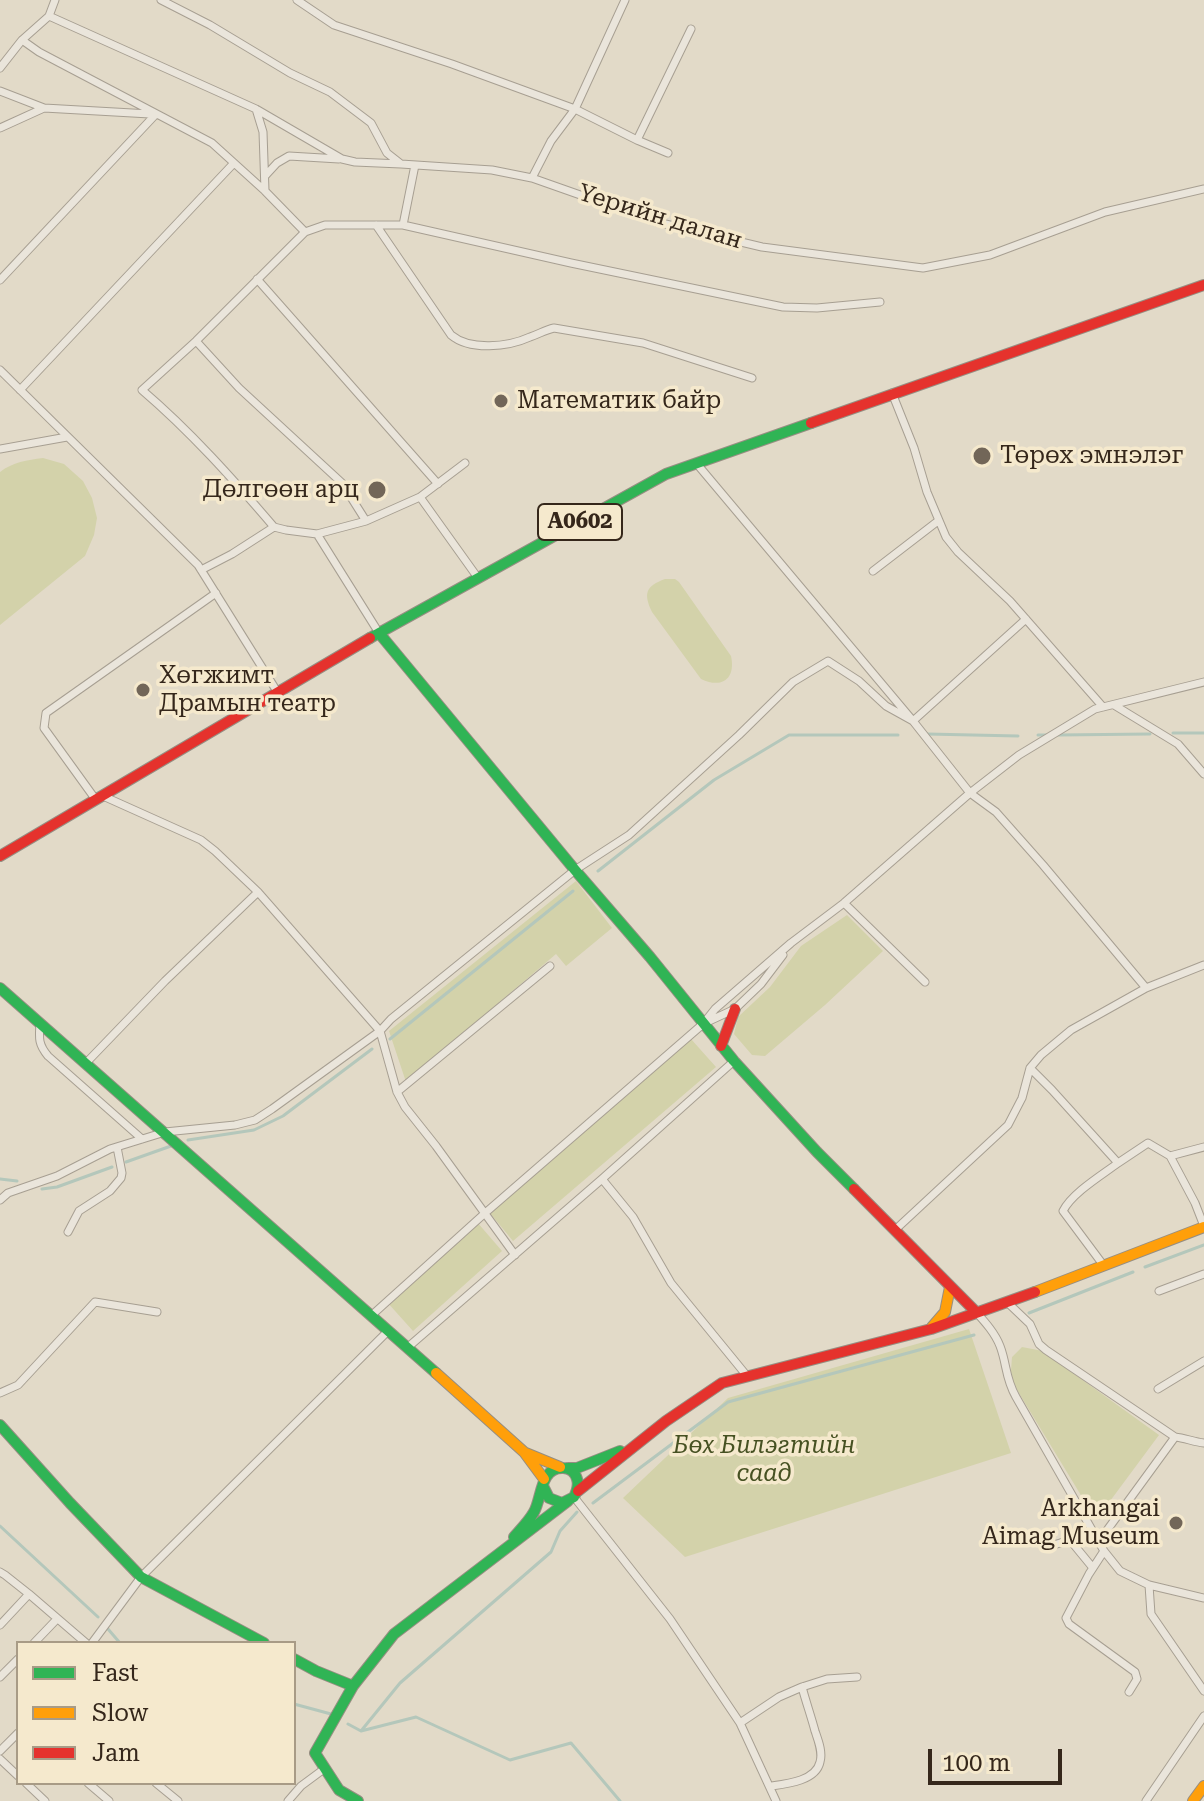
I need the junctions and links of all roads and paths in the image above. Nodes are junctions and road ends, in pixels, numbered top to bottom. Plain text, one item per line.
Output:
1 (55, 0) edge
2 (161, 0) edge
3 (297, 0) edge
4 (625, 0) edge
5 (49, 16) junction
6 (691, 29) dead end
7 (22, 40) junction
8 (0, 68) edge
9 (0, 91) edge
10 (44, 108) junction
11 (256, 109) junction
12 (575, 109) junction
13 (156, 114) junction
14 (0, 128) edge
15 (637, 140) junction
16 (668, 153) dead end
17 (342, 159) junction
18 (234, 163) junction
19 (401, 164) junction
20 (415, 165) junction
21 (265, 176) junction
22 (532, 178) junction
23 (1204, 189) edge
24 (265, 191) junction
25 (376, 225) junction
26 (403, 225) junction
27 (305, 232) junction
28 (257, 279) junction
29 (0, 280) edge
30 (1203, 289) edge
31 (880, 302) dead end
32 (196, 341) junction
33 (0, 370) edge
34 (752, 378) dead end
35 (20, 390) junction
36 (892, 393) junction
37 (67, 437) junction
38 (0, 449) edge
39 (696, 462) junction
40 (465, 463) dead end
41 (438, 484) junction
42 (420, 497) junction
43 (366, 521) junction
44 (938, 521) junction
45 (274, 527) junction
46 (317, 534) junction
47 (201, 570) junction
48 (873, 571) dead end
49 (478, 578) junction
50 (216, 593) junction
51 (1026, 619) junction
52 (379, 633) junction
53 (1204, 682) edge
54 (278, 693) junction
55 (1114, 705) junction
56 (1103, 707) junction
57 (913, 721) junction
58 (1204, 774) edge
59 (970, 793) junction
60 (100, 798) junction
61 (0, 856) edge
62 (575, 870) junction
63 (258, 892) junction
64 (844, 903) junction
65 (791, 943) junction
66 (1204, 965) edge
67 (550, 966) dead end
68 (925, 982) dead end
69 (0, 988) edge
70 (1146, 988) junction
71 (735, 1009) junction
72 (40, 1023) junction
73 (703, 1024) junction
74 (380, 1031) junction
75 (721, 1046) junction
76 (734, 1061) junction
77 (86, 1063) junction
78 (1030, 1068) junction
79 (397, 1092) junction
80 (165, 1132) junction
81 (142, 1139) junction
82 (117, 1147) junction
83 (1204, 1147) edge
84 (1170, 1156) junction
85 (1118, 1163) junction
86 (602, 1179) junction
87 (0, 1200) edge
88 (484, 1214) junction
89 (1204, 1226) edge
90 (895, 1230) junction
91 (68, 1232) dead end
92 (515, 1255) junction
93 (1104, 1266) junction
94 (1204, 1274) edge
95 (950, 1287) junction
96 (1159, 1291) dead end
97 (1008, 1303) junction
98 (157, 1312) dead end
99 (976, 1312) junction
100 (372, 1315) junction
101 (931, 1329) junction
102 (388, 1331) junction
103 (407, 1348) junction
104 (1204, 1361) edge
105 (747, 1376) junction
106 (1158, 1389) dead end
107 (0, 1393) edge
108 (0, 1425) edge
109 (1175, 1437) junction
110 (1204, 1443) edge
111 (633, 1445) junction
112 (524, 1452) junction
113 (564, 1468) junction
114 (544, 1482) junction
115 (573, 1496) junction
116 (1097, 1535) junction
117 (507, 1547) junction
118 (1047, 1547) dead end
119 (1104, 1551) junction
120 (1093, 1568) junction
121 (2, 1576) edge
122 (141, 1577) junction
123 (1149, 1585) junction
124 (29, 1594) junction
125 (1204, 1598) edge
126 (57, 1619) junction
127 (0, 1625) edge
128 (36, 1641) edge
129 (86, 1641) edge
130 (91, 1641) edge
131 (260, 1641) edge
132 (296, 1660) edge
133 (16, 1661) edge
134 (0, 1677) edge
135 (857, 1677) dead end
136 (353, 1686) junction
137 (802, 1687) junction
138 (1204, 1691) edge
139 (1129, 1692) dead end
140 (1204, 1716) edge
141 (740, 1723) junction
142 (16, 1735) edge
143 (0, 1751) edge
144 (0, 1759) edge
145 (324, 1769) junction
146 (16, 1774) edge
147 (297, 1784) edge
148 (28, 1785) edge
149 (90, 1785) edge
150 (158, 1785) edge
151 (771, 1786) junction
152 (1204, 1786) edge
153 (45, 1801) edge
154 (109, 1801) edge
155 (178, 1801) edge
156 (288, 1801) edge
157 (358, 1801) edge
158 (776, 1801) edge
159 (1146, 1801) edge
160 (1193, 1801) edge

1 - 5 street
2 - 19 street
3 - 12 street
4 - 12 street
5 - 7 street
5 - 11 street
6 - 15 street
7 - 8 street
7 - 13 street
9 - 10 street
10 - 13 street
10 - 14 street
11 - 17 street
11 - 21 street
12 - 15 street
12 - 22 street
13 - 18 street
13 - 29 street
15 - 16 street
17 - 19 street, Үерийн далан
17 - 21 street, Үерийн далан
18 - 24 street
18 - 35 street
19 - 20 street, Үерийн далан
20 - 22 street, Үерийн далан
20 - 26 street
21 - 24 street
22 - 23 street, Үерийн далан
24 - 27 street
25 - 26 street
25 - 27 street
25 - 34 street
26 - 31 street
27 - 28 street
28 - 32 street
28 - 41 street
30 - 36 main road, A0602
32 - 43 street
32 - 45 street
33 - 35 street
35 - 37 street
36 - 39 main road, A0602
36 - 44 street
37 - 38 street
37 - 47 street
39 - 49 main road, A0602
39 - 57 street
40 - 41 street
41 - 42 street
42 - 43 street
42 - 49 street
43 - 46 street
44 - 48 street
44 - 51 street
45 - 46 street
45 - 47 street
46 - 52 street
47 - 50 street
49 - 52 main road, A0602
50 - 54 street
50 - 60 street
51 - 56 street
51 - 57 street
52 - 54 main road, A0602
52 - 62 main road
53 - 55 street
54 - 60 main road, A0602
55 - 56 street
55 - 58 street
56 - 59 street
57 - 59 street
57 - 62 street
59 - 64 street
59 - 70 street
60 - 61 main road, A0602
60 - 63 street
62 - 73 main road
62 - 74 street
63 - 74 street
63 - 77 street
64 - 65 street
64 - 68 street
65 - 71 street
65 - 73 street
66 - 70 street
67 - 79 street
69 - 72 main road
70 - 78 street
71 - 73 street
71 - 75 main road
72 - 77 main road
72 - 81 street
73 - 75 main road
73 - 88 street
74 - 79 street
74 - 80 street
75 - 76 main road
76 - 86 street
76 - 90 main road
77 - 80 main road
78 - 85 street
78 - 90 street
79 - 88 street
80 - 81 street
80 - 100 main road
81 - 82 street
82 - 87 street
82 - 91 street
83 - 84 street
84 - 85 street
84 - 89 street
85 - 93 street
86 - 92 street
86 - 105 street
88 - 92 street
88 - 100 street
89 - 93 main road
90 - 95 main road
92 - 103 street
93 - 97 main road
94 - 96 street
95 - 99 main road
95 - 101 main road
97 - 99 main road
97 - 109 street
98 - 107 street
99 - 101 main road
99 - 116 street
100 - 102 main road
101 - 105 main road
102 - 103 main road
102 - 122 street
103 - 112 main road
104 - 106 street
105 - 111 main road
108 - 122 main road
109 - 110 street
109 - 116 street
111 - 113 main road
111 - 115 main road
112 - 113 main road
112 - 114 main road
113 - 114 main road
113 - 115 main road
114 - 115 main road
114 - 117 main road
115 - 117 main road
115 - 141 street
116 - 119 street
117 - 136 main road
118 - 120 street
119 - 120 street
119 - 123 street
120 - 139 street
121 - 124 street
122 - 130 street
122 - 131 main road
123 - 125 street
123 - 138 street
124 - 126 street
124 - 127 street
126 - 128 street
126 - 129 street
132 - 136 main road
133 - 134 street
135 - 137 street
136 - 145 main road
137 - 141 street
137 - 151 street
140 - 159 street
141 - 151 street
142 - 143 street
144 - 146 street
145 - 147 street
145 - 157 main road
147 - 156 street
148 - 153 street
149 - 154 street
150 - 155 street
151 - 158 street
152 - 160 main road

